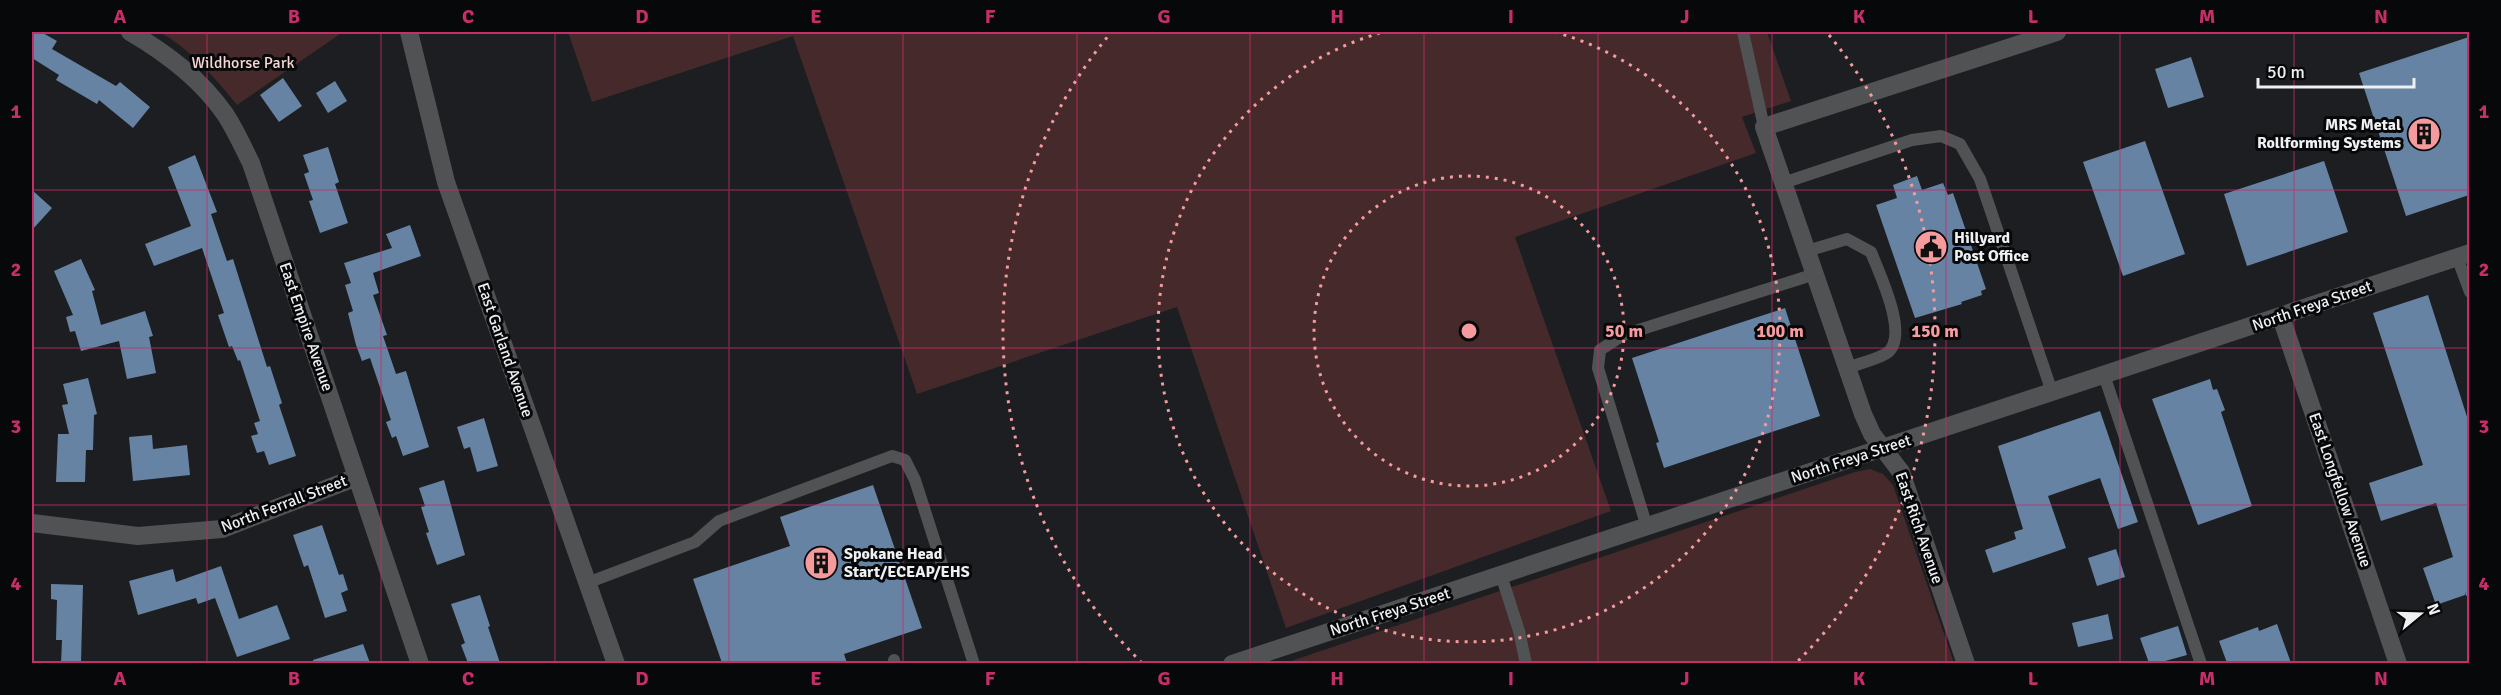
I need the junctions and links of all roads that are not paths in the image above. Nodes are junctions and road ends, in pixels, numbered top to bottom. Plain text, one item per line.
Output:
1 (130, 32) edge
2 (409, 32) edge
3 (1743, 32) edge
4 (2057, 32) edge
5 (1764, 127) junction
6 (1783, 183) junction
7 (1807, 251) junction
8 (2463, 255) edge
9 (1815, 274) junction
10 (2469, 292) edge
11 (2281, 317) junction
12 (1847, 368) junction
13 (2104, 375) junction
14 (2052, 392) junction
15 (1884, 447) junction
16 (357, 477) junction
17 (32, 523) edge
18 (1647, 527) junction
19 (1501, 575) junction
20 (587, 583) junction
21 (420, 663) edge
22 (616, 663) edge
23 (974, 663) edge
24 (1232, 663) edge
25 (1526, 663) edge
26 (1966, 663) edge
27 (2201, 663) edge
28 (2398, 663) edge

1 - 16 street, East Empire Avenue
2 - 20 street, East Garland Avenue
3 - 5 lane
4 - 5 street
5 - 6 street, East Rich Avenue
6 - 7 street, East Rich Avenue
6 - 14 lane
7 - 9 street, East Rich Avenue
7 - 12 lane
8 - 10 lane
8 - 11 street, North Freya Street
9 - 12 street, East Rich Avenue
9 - 18 lane
11 - 13 street, North Freya Street
11 - 28 street, East Longfellow Avenue
12 - 15 street, East Rich Avenue
13 - 14 street, North Freya Street
13 - 27 lane
14 - 15 street, North Freya Street
15 - 18 street, North Freya Street
15 - 26 street, East Rich Avenue
16 - 17 street, North Ferrall Street
16 - 21 street, East Empire Avenue
18 - 19 street, North Freya Street
19 - 24 street, North Freya Street
19 - 25 lane
20 - 22 street, East Garland Avenue
20 - 23 lane

